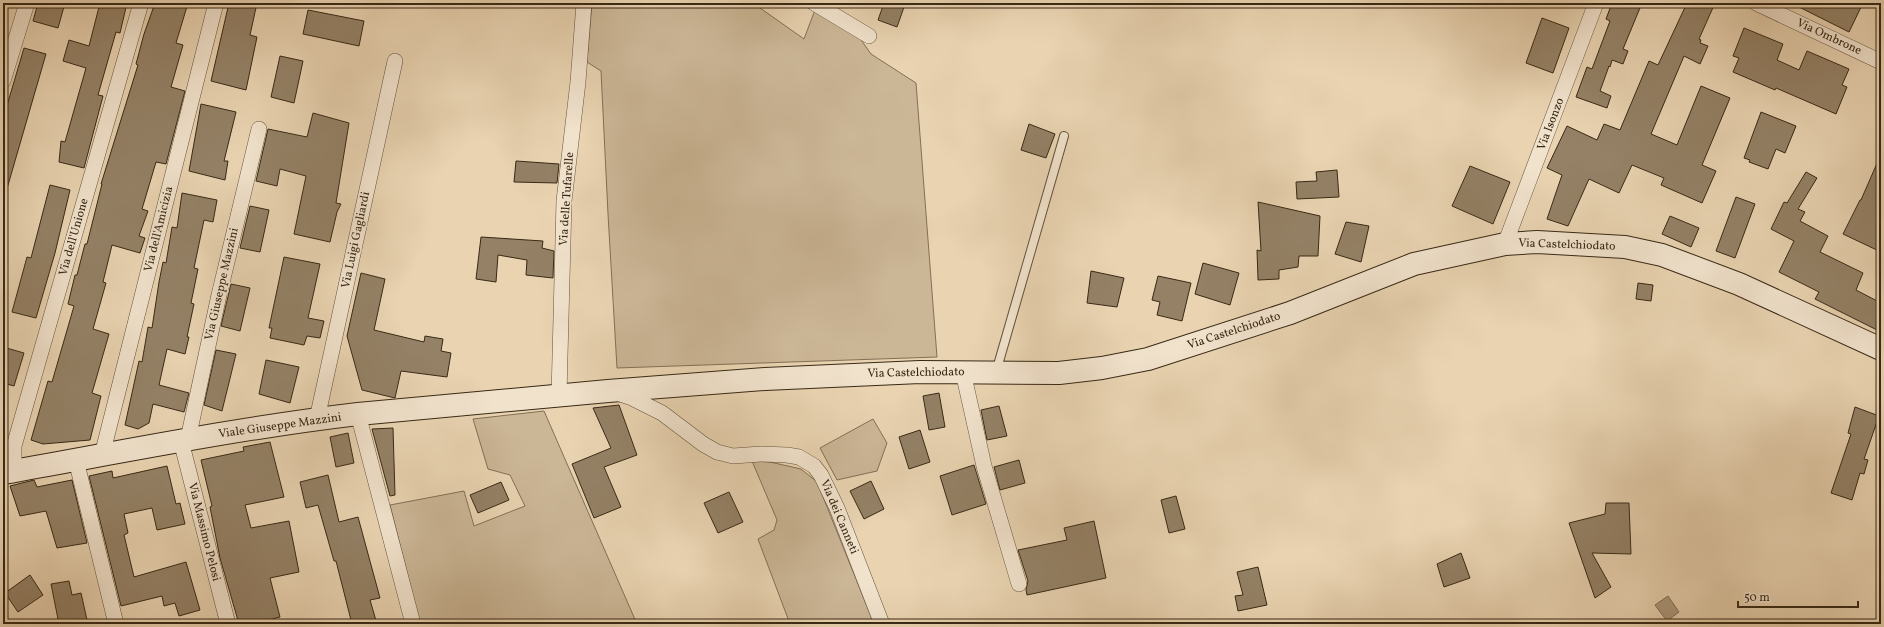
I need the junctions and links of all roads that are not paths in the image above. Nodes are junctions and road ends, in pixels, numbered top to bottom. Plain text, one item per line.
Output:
1 (27, 3) edge
2 (142, 3) edge
3 (216, 3) edge
4 (584, 3) edge
5 (814, 3) edge
6 (1596, 3) edge
7 (1756, 3) edge
8 (869, 36) dead end
9 (395, 61) dead end
10 (1881, 62) edge
11 (3, 81) edge
12 (259, 129) dead end
13 (1064, 136) dead end
14 (1505, 244) junction
15 (1881, 349) edge
16 (963, 372) junction
17 (996, 372) junction
18 (608, 391) junction
19 (558, 396) junction
20 (358, 414) junction
21 (317, 419) junction
22 (185, 440) junction
23 (102, 455) junction
24 (76, 460) junction
25 (8, 472) edge
26 (1019, 584) dead end
27 (116, 624) edge
28 (228, 624) edge
29 (413, 624) edge
30 (882, 624) edge

1 - 11 street
2 - 25 street, Via dell'Unione
3 - 23 street, Via dell'Amicizia
4 - 19 street, Via delle Tufarelle
5 - 8 street
6 - 14 street, Via Isonzo
7 - 10 street, Via Ombrone
9 - 21 street, Via Luigi Gagliardi
12 - 22 street, Via Giuseppe Mazzini
13 - 17 lane
14 - 15 street, Via Castelchiodato
14 - 17 street, Via Castelchiodato
16 - 17 street, Via Castelchiodato
16 - 18 street, Via Castelchiodato
16 - 26 street
18 - 19 street, Via Castelchiodato
18 - 30 street, Via dei Canneti
19 - 20 street, Viale Giuseppe Mazzini
20 - 21 street, Viale Giuseppe Mazzini
20 - 29 street
21 - 22 street, Viale Giuseppe Mazzini
22 - 23 street, Viale Giuseppe Mazzini
22 - 28 street, Via Massimo Pelosi
23 - 24 street, Viale Giuseppe Mazzini
24 - 25 street, Viale Giuseppe Mazzini
24 - 27 street

